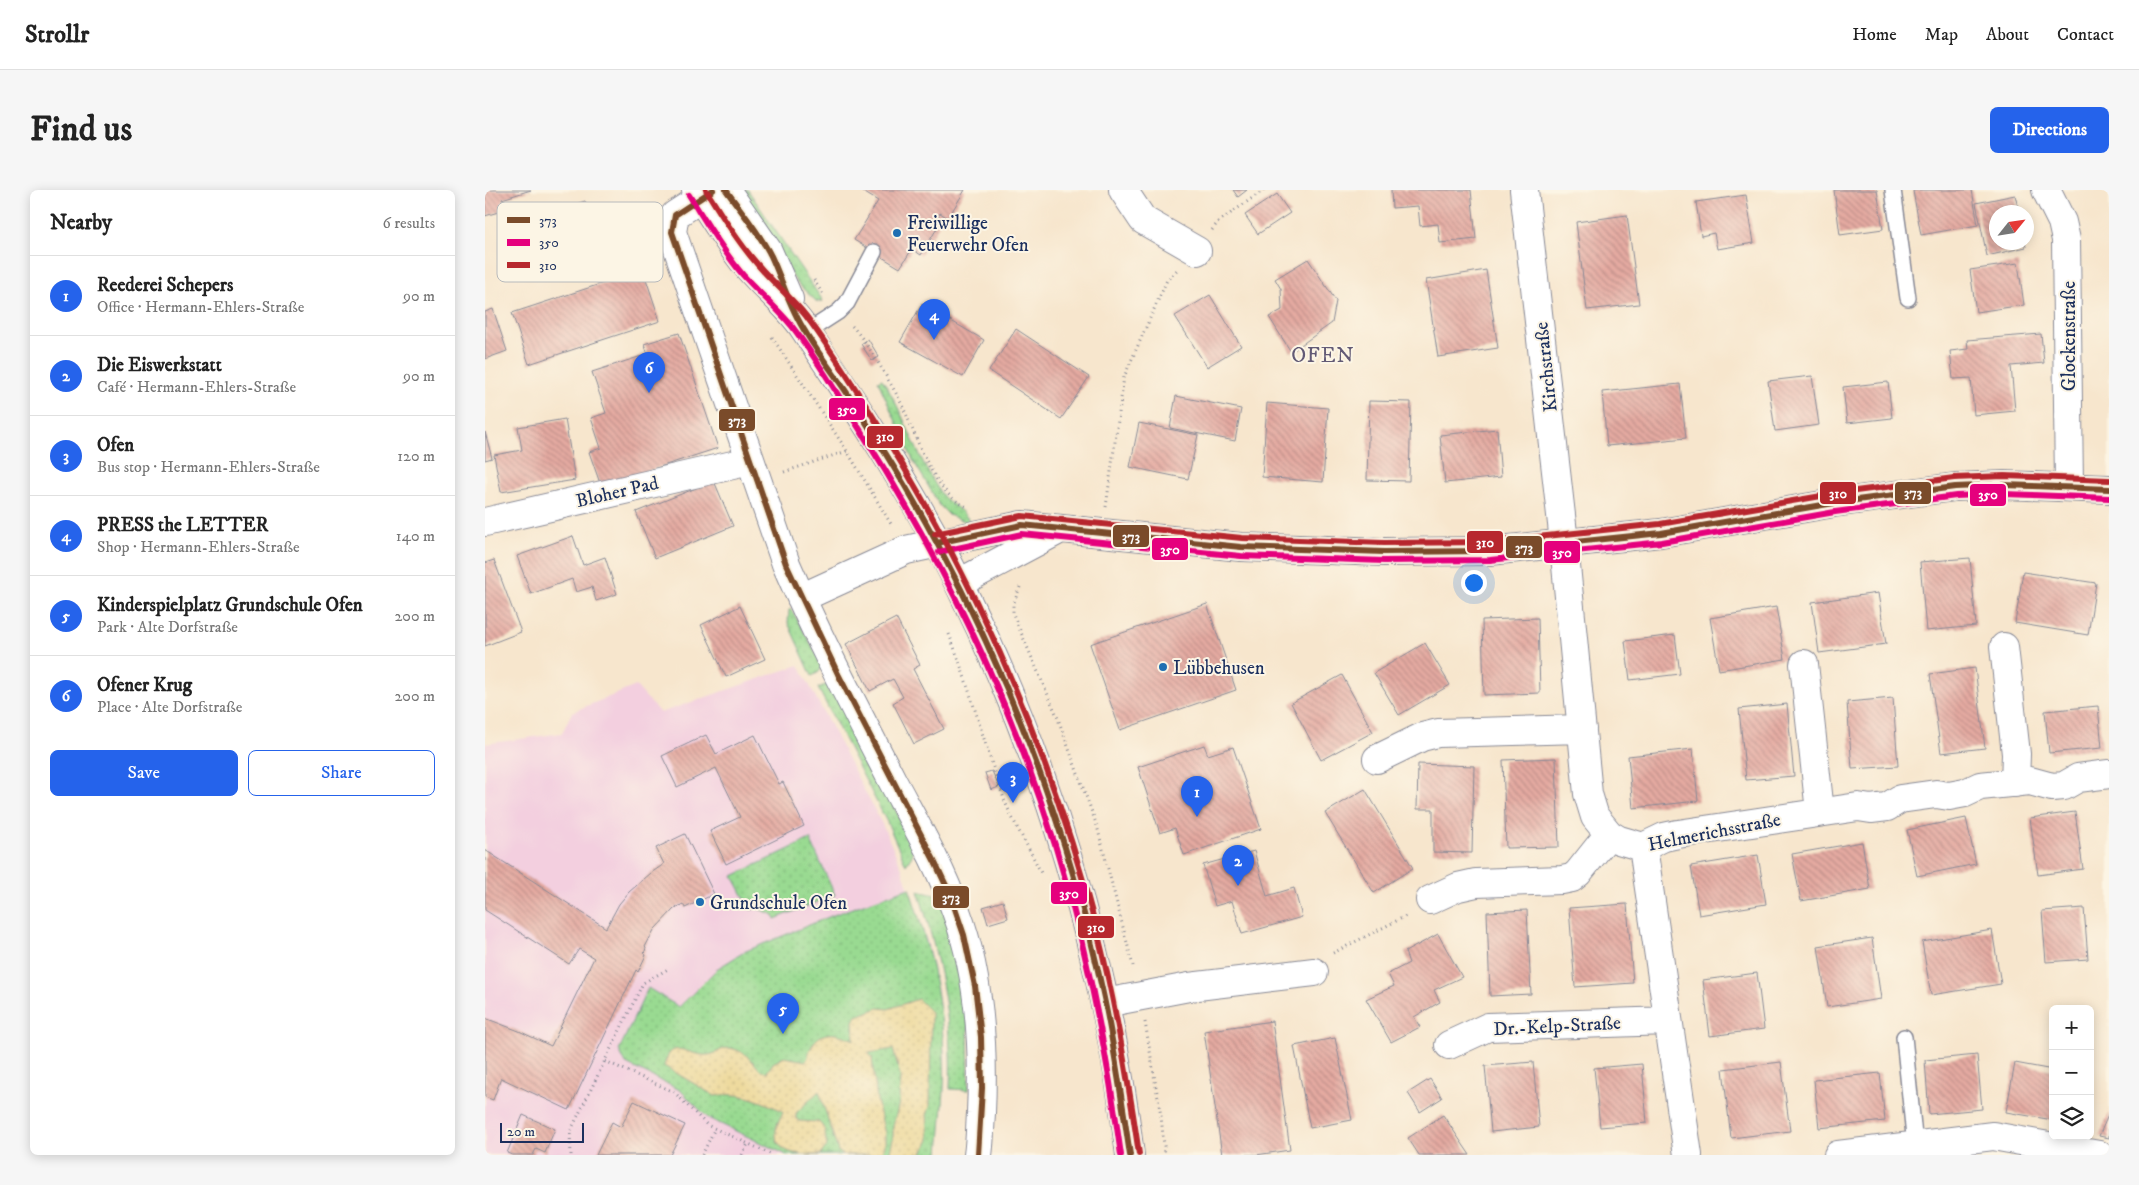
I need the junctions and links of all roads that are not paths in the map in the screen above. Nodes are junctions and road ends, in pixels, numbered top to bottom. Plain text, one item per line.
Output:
1 (1123, 190) edge
2 (1893, 190) edge
3 (2046, 190) edge
4 (1530, 191) edge
5 (709, 192) edge
6 (1197, 251) dead end
7 (875, 252) dead end
8 (1908, 298) dead end
9 (801, 323) junction
10 (753, 471) junction
11 (2069, 487) junction
12 (2109, 489) edge
13 (485, 522) edge
14 (1061, 529) junction
15 (937, 543) junction
16 (1564, 544) junction
17 (959, 583) junction
18 (801, 598) junction
19 (2005, 647) dead end
20 (1805, 664) dead end
21 (1582, 728) junction
22 (1377, 759) dead end
23 (2109, 774) edge
24 (2015, 783) junction
25 (1820, 812) junction
26 (1609, 834) junction
27 (1643, 847) junction
28 (1430, 900) road end
29 (1314, 972) road end
30 (1105, 1003) junction
31 (1668, 1021) junction
32 (1904, 1037) dead end
33 (1449, 1045) dead end
34 (1915, 1146) junction
35 (978, 1155) edge
36 (1130, 1155) edge
37 (1688, 1155) edge
38 (1838, 1155) edge
39 (2099, 1155) edge

1 - 6 street
2 - 8 lane
3 - 11 street, Glockenstraße
4 - 16 street, Kirchstraße
5 - 9 street
5 - 10 street
7 - 9 lane
9 - 15 street
10 - 13 street, Bloher Pad
10 - 18 street
11 - 12 street
11 - 16 street
14 - 15 street
14 - 16 street
14 - 17 street
15 - 17 street
15 - 18 street
16 - 21 street, Helmerichsstraße
17 - 30 street
18 - 35 street
19 - 24 street
20 - 25 street
21 - 22 street
21 - 26 street, Helmerichsstraße
23 - 24 street, Helmerichsstraße
24 - 25 street, Helmerichsstraße
25 - 27 street, Helmerichsstraße
26 - 27 street, Helmerichsstraße
26 - 28 street
27 - 31 street
29 - 30 street
30 - 36 street
31 - 33 street, Dr.-Kelp-Straße
31 - 37 street
32 - 34 lane
34 - 38 street
34 - 39 street

